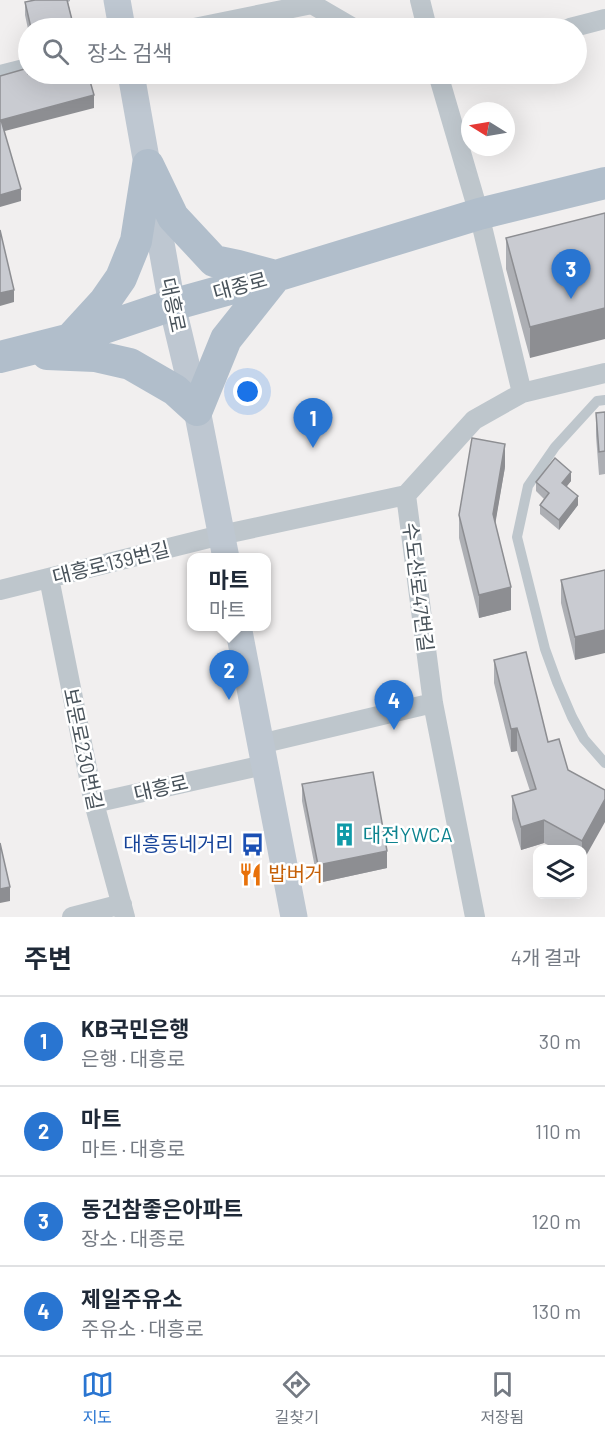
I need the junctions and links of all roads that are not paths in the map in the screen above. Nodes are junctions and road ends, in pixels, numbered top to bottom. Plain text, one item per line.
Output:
1 (117, 0) edge
2 (420, 0) edge
3 (120, 18) edge
4 (243, 18) edge
5 (335, 18) edge
6 (424, 18) edge
7 (605, 19) edge
8 (587, 24) edge
9 (18, 70) edge
10 (0, 75) edge
11 (133, 84) edge
12 (441, 84) edge
13 (148, 165) junction
14 (605, 183) edge
15 (479, 214) junction
16 (276, 276) junction
17 (172, 305) junction
18 (71, 339) junction
19 (10, 355) edge
20 (605, 374) edge
21 (522, 393) junction
22 (605, 400) edge
23 (197, 410) junction
24 (406, 495) junction
25 (224, 547) edge
26 (190, 553) edge
27 (187, 554) edge
28 (49, 578) junction
29 (0, 590) edge
30 (239, 631) edge
31 (433, 703) junction
32 (262, 754) junction
33 (605, 763) edge
34 (94, 803) junction
35 (124, 911) edge
36 (72, 917) edge
37 (294, 917) edge
38 (475, 917) edge

1 - 3 main road
2 - 6 street
4 - 5 street
7 - 8 street
9 - 10 street
11 - 13 main road, 대흥로
12 - 15 street
13 - 16 main road
13 - 17 main road, 대흥로
13 - 18 main road
14 - 15 main road, 대종로
15 - 16 main road, 대종로
15 - 21 street
16 - 17 main road, 대종로
16 - 23 main road
17 - 18 main road, 대종로
17 - 23 main road, 대흥로
18 - 19 main road, 대종로
19 - 23 main road
20 - 21 street, 수도산로47번길
21 - 24 street, 수도산로47번길
22 - 33 lane
23 - 25 main road, 대흥로
24 - 25 street
24 - 31 street, 수도산로47번길
25 - 26 street, 대흥로139번길
27 - 28 street, 대흥로139번길
28 - 29 street, 대흥로139번길
28 - 34 street, 보문로230번길
30 - 32 main road
31 - 32 street, 대흥로
31 - 38 street, 수도산로47번길
32 - 34 street, 대흥로
32 - 37 main road
34 - 35 street, 보문로230번길
35 - 36 street

